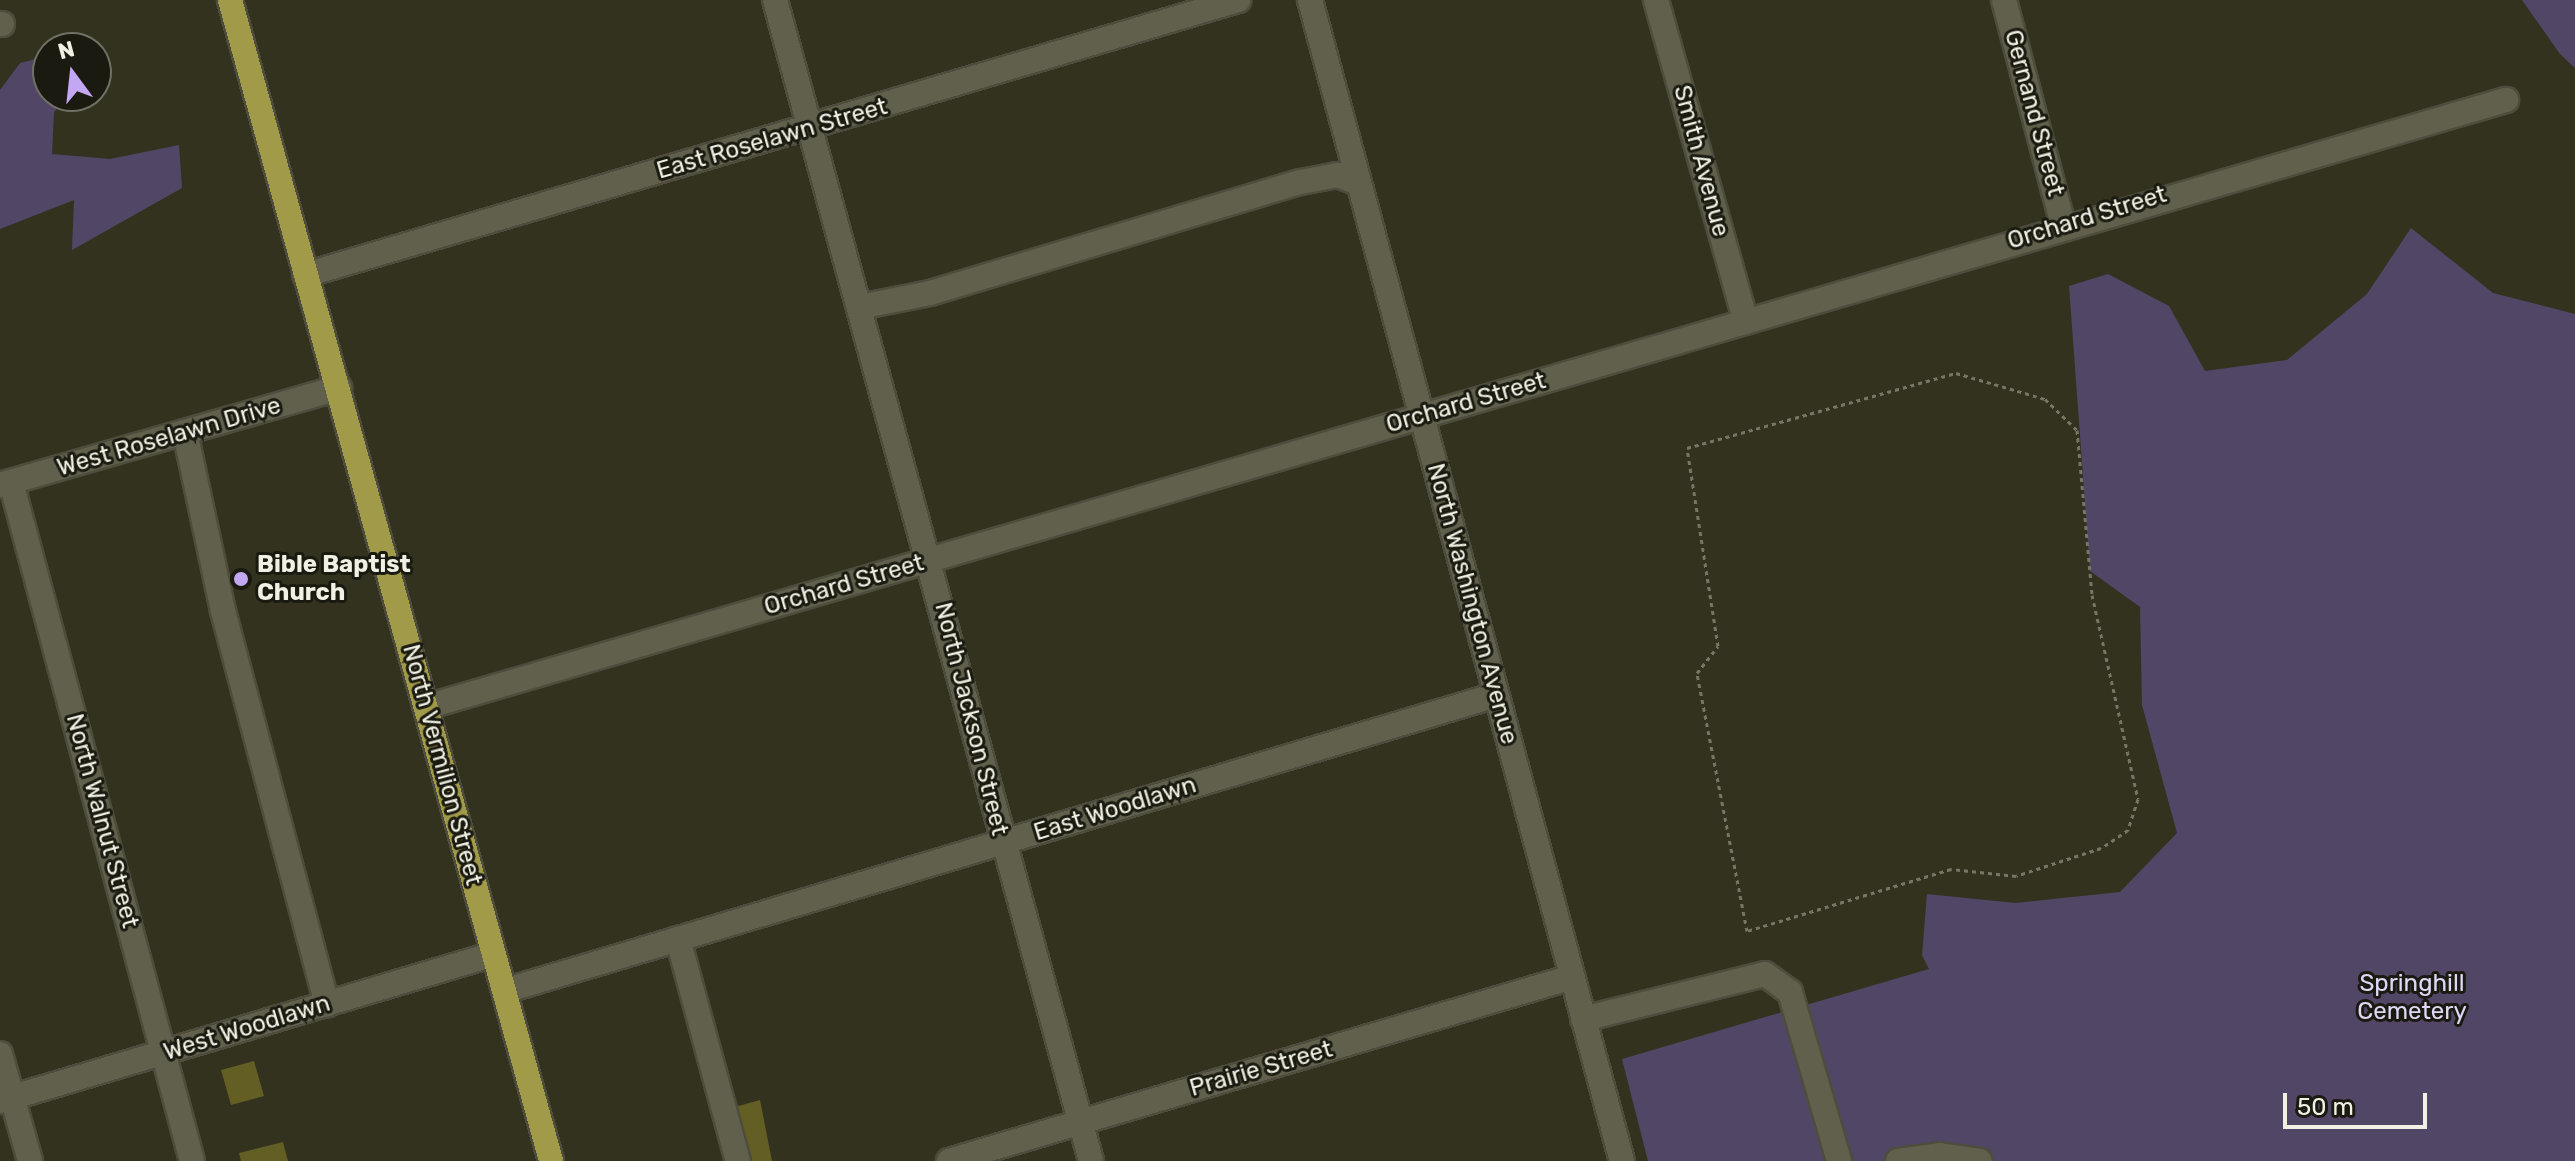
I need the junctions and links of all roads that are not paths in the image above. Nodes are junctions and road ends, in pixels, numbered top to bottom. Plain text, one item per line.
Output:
1 (230, 0) edge
2 (775, 0) edge
3 (1238, 0) edge
4 (1310, 0) edge
5 (1656, 0) edge
6 (2004, 0) edge
7 (2506, 100) dead end
8 (810, 128) junction
9 (1359, 183) junction
10 (2063, 225) junction
11 (305, 275) junction
12 (860, 307) junction
13 (1746, 322) junction
14 (339, 388) junction
15 (1423, 416) junction
16 (185, 432) junction
17 (6, 484) edge
18 (930, 560) junction
19 (1496, 695) junction
20 (426, 707) junction
21 (1003, 843) junction
22 (678, 939) junction
23 (494, 954) junction
24 (1572, 977) junction
25 (504, 991) junction
26 (327, 1004) junction
27 (1583, 1019) junction
28 (165, 1053) junction
29 (0, 1054) edge
30 (6, 1099) edge
31 (1081, 1122) junction
32 (30, 1161) edge
33 (192, 1161) edge
34 (551, 1161) edge
35 (738, 1161) edge
36 (949, 1161) edge
37 (1091, 1161) edge
38 (1622, 1161) edge
39 (1839, 1161) edge
40 (1898, 1161) edge
41 (1980, 1161) edge

1 - 11 main road, North Vermilion Street
2 - 8 street, North Jackson Street
3 - 8 street, East Roselawn Street
4 - 9 street, North Washington Avenue
5 - 13 street, Smith Avenue
6 - 10 street, Gernand Street
7 - 10 street, Orchard Street
8 - 11 street, East Roselawn Street
8 - 12 street, North Jackson Street
9 - 12 street
9 - 15 street, North Washington Avenue
10 - 13 street, Orchard Street
11 - 14 main road, North Vermilion Street
12 - 18 street, North Jackson Street
13 - 15 street, Orchard Street
14 - 16 street, West Roselawn Drive
14 - 20 main road, North Vermilion Street
15 - 18 street, Orchard Street
15 - 19 street, North Washington Avenue
16 - 17 street, West Roselawn Drive
16 - 26 street
17 - 28 street, North Walnut Street
18 - 20 street, Orchard Street
18 - 21 street, North Jackson Street
19 - 21 street, East Woodlawn
19 - 24 street, North Washington Avenue
20 - 23 main road, North Vermilion Street
21 - 22 street, East Woodlawn
21 - 31 street, North Jackson Street
22 - 25 street, East Woodlawn
22 - 35 street
23 - 25 main road, North Vermilion Street
23 - 26 street, West Woodlawn
24 - 27 street, North Washington Avenue
24 - 31 street, Prairie Street
25 - 34 main road, North Vermilion Street
26 - 28 street, West Woodlawn
27 - 38 street, North Washington Avenue
27 - 39 street
28 - 30 street, West Woodlawn
28 - 33 street, North Walnut Street
29 - 30 street
30 - 32 street
31 - 36 street, Prairie Street
31 - 37 street, North Jackson Street
40 - 41 street

